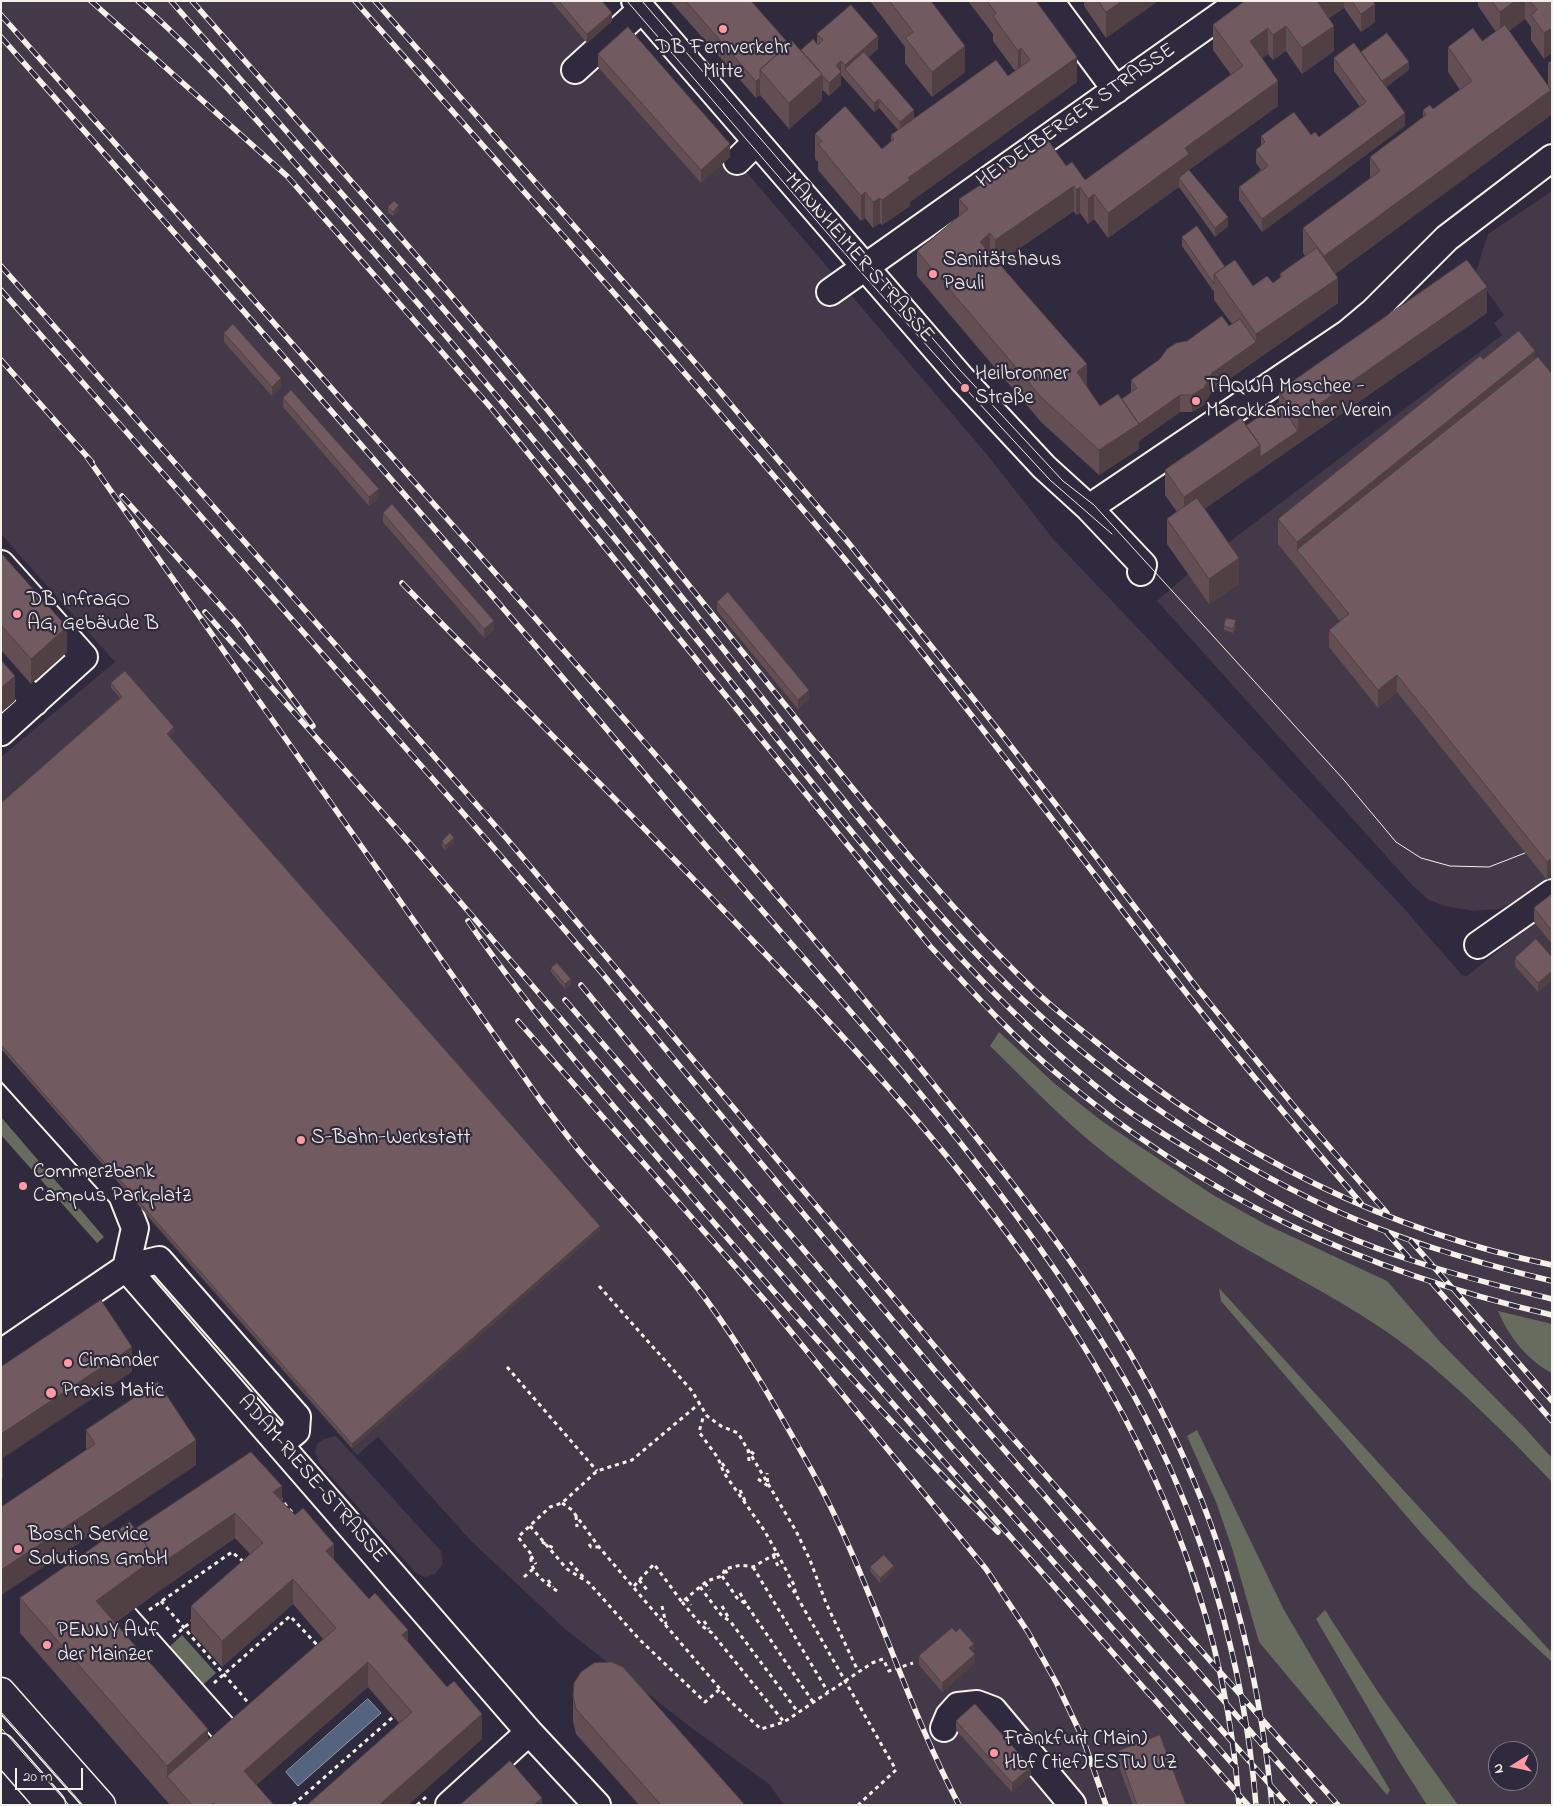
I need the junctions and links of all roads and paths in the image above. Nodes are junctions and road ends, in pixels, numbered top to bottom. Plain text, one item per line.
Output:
1 (1050, 1) edge
2 (1241, 1) edge
3 (638, 5) edge
4 (575, 70) dead end
5 (1116, 90) junction
6 (756, 142) junction
7 (1552, 158) edge
8 (737, 161) dead end
9 (864, 268) junction
10 (830, 292) dead end
11 (1089, 508) junction
12 (1, 564) edge
13 (1141, 572) dead end
14 (1, 664) edge
15 (35, 702) junction
16 (1, 732) edge
17 (1552, 893) edge
18 (1478, 945) dead end
19 (1, 1061) edge
20 (126, 1268) junction
21 (599, 1286) dead end
22 (1, 1353) edge
23 (507, 1367) dead end
24 (700, 1403) junction
25 (707, 1416) junction
26 (748, 1449) junction
27 (756, 1456) dead end
28 (718, 1458) junction
29 (749, 1461) dead end
30 (597, 1471) junction
31 (729, 1473) dead end
32 (766, 1473) dead end
33 (758, 1479) dead end
34 (768, 1486) junction
35 (740, 1490) dead end
36 (274, 1492) edge
37 (562, 1503) junction
38 (746, 1504) junction
39 (576, 1516) junction
40 (301, 1522) edge
41 (530, 1526) junction
42 (577, 1527) dead end
43 (542, 1541) junction
44 (589, 1544) dead end
45 (600, 1547) junction
46 (555, 1549) dead end
47 (531, 1554) junction
48 (775, 1554) junction
49 (570, 1562) dead end
50 (536, 1564) dead end
51 (778, 1566) dead end
52 (752, 1567) junction
53 (252, 1569) edge
54 (533, 1569) junction
55 (725, 1569) junction
56 (85, 1573) edge
57 (722, 1576) junction
58 (729, 1576) dead end
59 (524, 1577) dead end
60 (548, 1580) dead end
61 (639, 1580) junction
62 (589, 1583) junction
63 (705, 1583) junction
64 (788, 1584) dead end
65 (634, 1586) junction
66 (700, 1587) junction
67 (710, 1590) dead end
68 (648, 1591) dead end
69 (740, 1593) dead end
70 (796, 1595) junction
71 (686, 1598) junction
72 (161, 1602) junction
73 (682, 1602) junction
74 (746, 1604) junction
75 (691, 1605) dead end
76 (662, 1606) dead end
77 (722, 1606) dead end
78 (199, 1615) edge
79 (704, 1621) dead end
80 (730, 1621) junction
81 (130, 1623) junction
82 (667, 1626) junction
83 (184, 1628) junction
84 (712, 1633) junction
85 (156, 1652) junction
86 (324, 1653) edge
87 (913, 1662) dead end
88 (858, 1671) junction
89 (223, 1675) junction
90 (844, 1681) junction
91 (720, 1689) junction
92 (1, 1692) edge
93 (828, 1692) junction
94 (197, 1698) junction
95 (813, 1702) junction
96 (798, 1712) junction
97 (393, 1717) edge
98 (784, 1722) junction
99 (944, 1728) dead end
100 (529, 1732) junction
101 (228, 1734) joint
102 (1, 1748) edge
103 (51, 1805) edge
104 (101, 1805) edge
105 (293, 1805) edge
106 (449, 1805) edge
107 (597, 1805) edge
108 (858, 1805) edge
109 (1070, 1805) edge

1 - 5 street
2 - 5 street, HEIDELBERGER STRASSE
3 - 4 street
3 - 6 street, MANNHEIMER STRASSE
5 - 9 street, HEIDELBERGER STRASSE
6 - 8 street
6 - 9 street, MANNHEIMER STRASSE
7 - 11 street
9 - 10 street, HEIDELBERGER STRASSE
9 - 11 street, MANNHEIMER STRASSE
11 - 13 street, MANNHEIMER STRASSE
12 - 15 street
14 - 15 street
15 - 16 street
17 - 18 street
19 - 20 street
20 - 22 street
20 - 100 street, ADAM-RIESE-STRASSE
21 - 24 path
23 - 30 path
24 - 25 path
24 - 30 path
25 - 26 path
25 - 28 path
26 - 27 path
26 - 29 path
26 - 34 path
28 - 31 path
28 - 38 path
30 - 37 path
32 - 34 path
33 - 34 path
34 - 88 path
35 - 38 path
36 - 40 path
37 - 39 path
37 - 41 path
38 - 48 path
39 - 42 path
39 - 45 path
41 - 43 path
41 - 47 path
43 - 46 path
43 - 62 path
44 - 45 path
45 - 65 path
47 - 50 path
47 - 54 path
48 - 51 path
48 - 52 path
48 - 70 path
49 - 62 path
52 - 55 path
52 - 93 path
53 - 72 path
54 - 59 path
54 - 60 path
55 - 57 path
55 - 58 path
56 - 81 street
57 - 63 path
57 - 74 path
61 - 65 path
61 - 68 path
61 - 73 path
62 - 91 path
63 - 66 path
63 - 67 path
64 - 70 path
65 - 82 path
66 - 71 path
66 - 80 path
69 - 74 path
70 - 90 path
71 - 73 path
71 - 75 path
72 - 81 path
72 - 83 path
73 - 84 path
74 - 95 path
76 - 82 path
77 - 80 path
78 - 83 path
79 - 84 path
80 - 96 path
81 - 85 street
82 - 91 path
83 - 85 path
83 - 89 path
84 - 98 path
85 - 94 street
86 - 89 path
87 - 88 path
88 - 90 path
89 - 94 path
89 - 101 path
90 - 93 path
90 - 108 path
91 - 98 path
92 - 104 main road
93 - 95 path
94 - 101 street
95 - 96 path
96 - 98 path
97 - 105 path
99 - 109 street
100 - 106 street
100 - 107 street, ADAM-RIESE-STRASSE
102 - 103 main road

